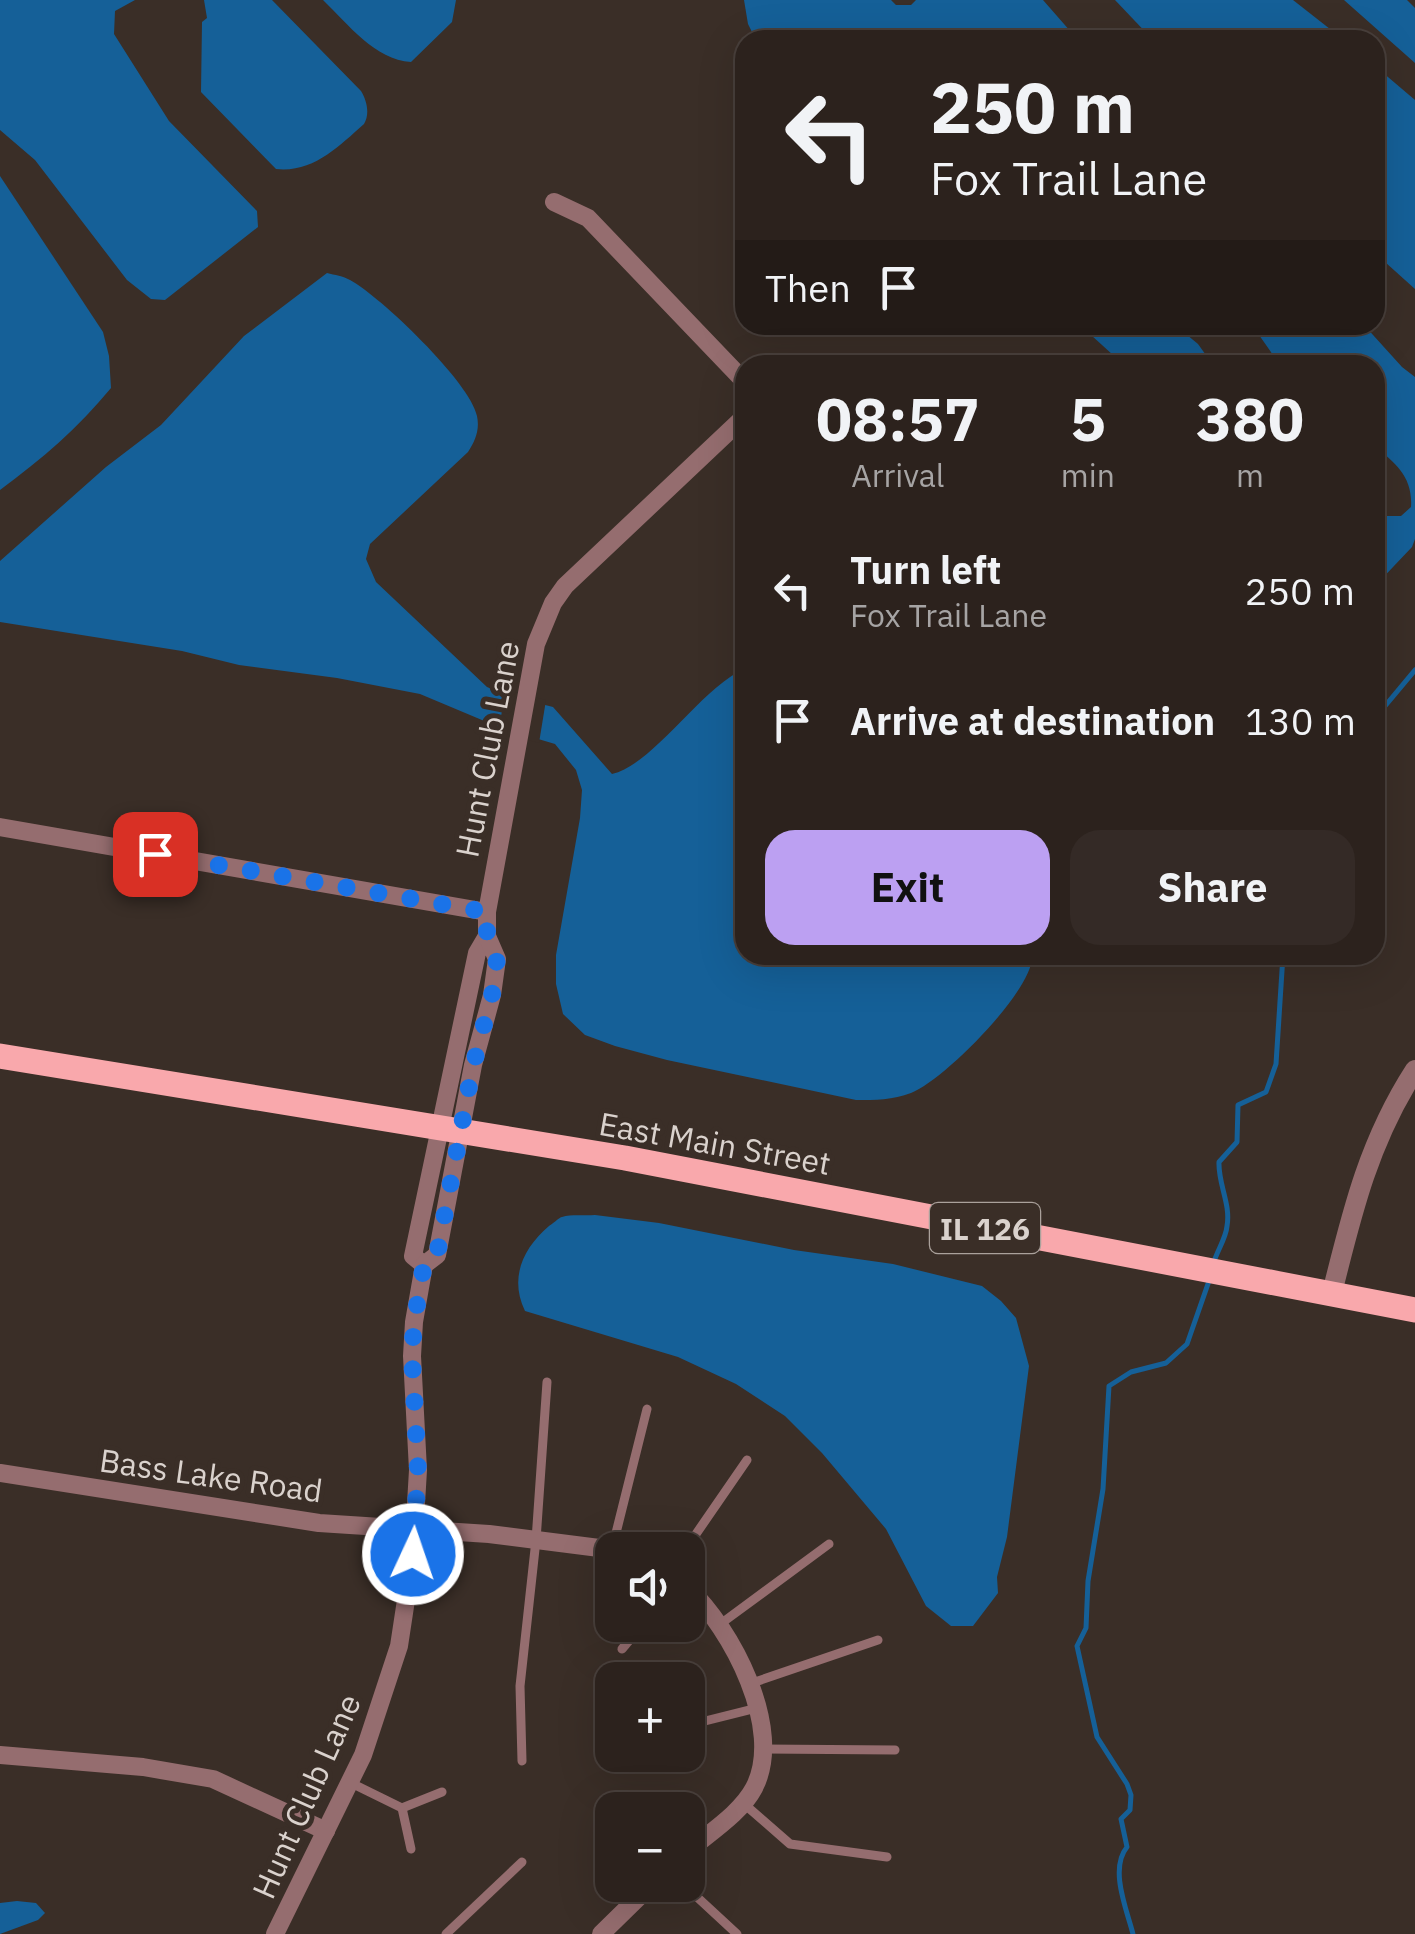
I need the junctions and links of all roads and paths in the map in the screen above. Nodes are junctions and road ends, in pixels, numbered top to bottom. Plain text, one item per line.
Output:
1 (554, 202) dead end
2 (735, 372) edge
3 (735, 425) edge
4 (0, 827) edge
5 (487, 912) junction
6 (0, 1056) edge
7 (1415, 1070) edge
8 (450, 1131) junction
9 (1332, 1293) junction
10 (1415, 1310) edge
11 (547, 1382) dead end
12 (646, 1409) dead end
13 (747, 1460) dead end
14 (0, 1473) edge
15 (414, 1529) junction
16 (617, 1532) edge
17 (698, 1532) edge
18 (536, 1540) junction
19 (828, 1544) dead end
20 (595, 1548) edge
21 (705, 1608) edge
22 (719, 1625) junction
23 (878, 1640) dead end
24 (628, 1642) edge
25 (622, 1649) dead end
26 (749, 1684) junction
27 (757, 1708) junction
28 (705, 1720) edge
29 (764, 1749) junction
30 (895, 1750) dead end
31 (0, 1755) edge
32 (522, 1761) dead end
33 (348, 1782) junction
34 (442, 1792) dead end
35 (743, 1804) junction
36 (402, 1808) junction
37 (326, 1831) junction
38 (705, 1836) edge
39 (411, 1849) dead end
40 (887, 1857) dead end
41 (522, 1862) dead end
42 (634, 1902) edge
43 (703, 1902) edge
44 (275, 1934) edge
45 (446, 1934) edge
46 (602, 1934) edge
47 (738, 1934) edge

1 - 2 street
3 - 5 street, Hunt Club Lane
4 - 5 street
5 - 8 street, Hunt Club Lane
6 - 8 main road, East Main Street
7 - 9 street
8 - 9 main road, East Main Street / IL 126
8 - 15 street, Hunt Club Lane
9 - 10 main road, East Main Street
11 - 18 lane
12 - 16 lane
13 - 17 lane
14 - 15 street, Bass Lake Road
15 - 18 street, Bass Lake Road
15 - 33 street, Hunt Club Lane
18 - 20 street, Bass Lake Road
18 - 32 lane
19 - 22 lane
21 - 22 street
22 - 26 street
23 - 26 lane
24 - 25 lane
26 - 27 street
27 - 28 lane
27 - 29 street
29 - 30 lane
29 - 35 street
31 - 37 street
33 - 36 lane
33 - 37 street, Hunt Club Lane
34 - 36 lane
35 - 38 street
35 - 40 lane
36 - 39 lane
37 - 44 street, Hunt Club Lane
41 - 45 lane
42 - 46 street
43 - 47 lane

